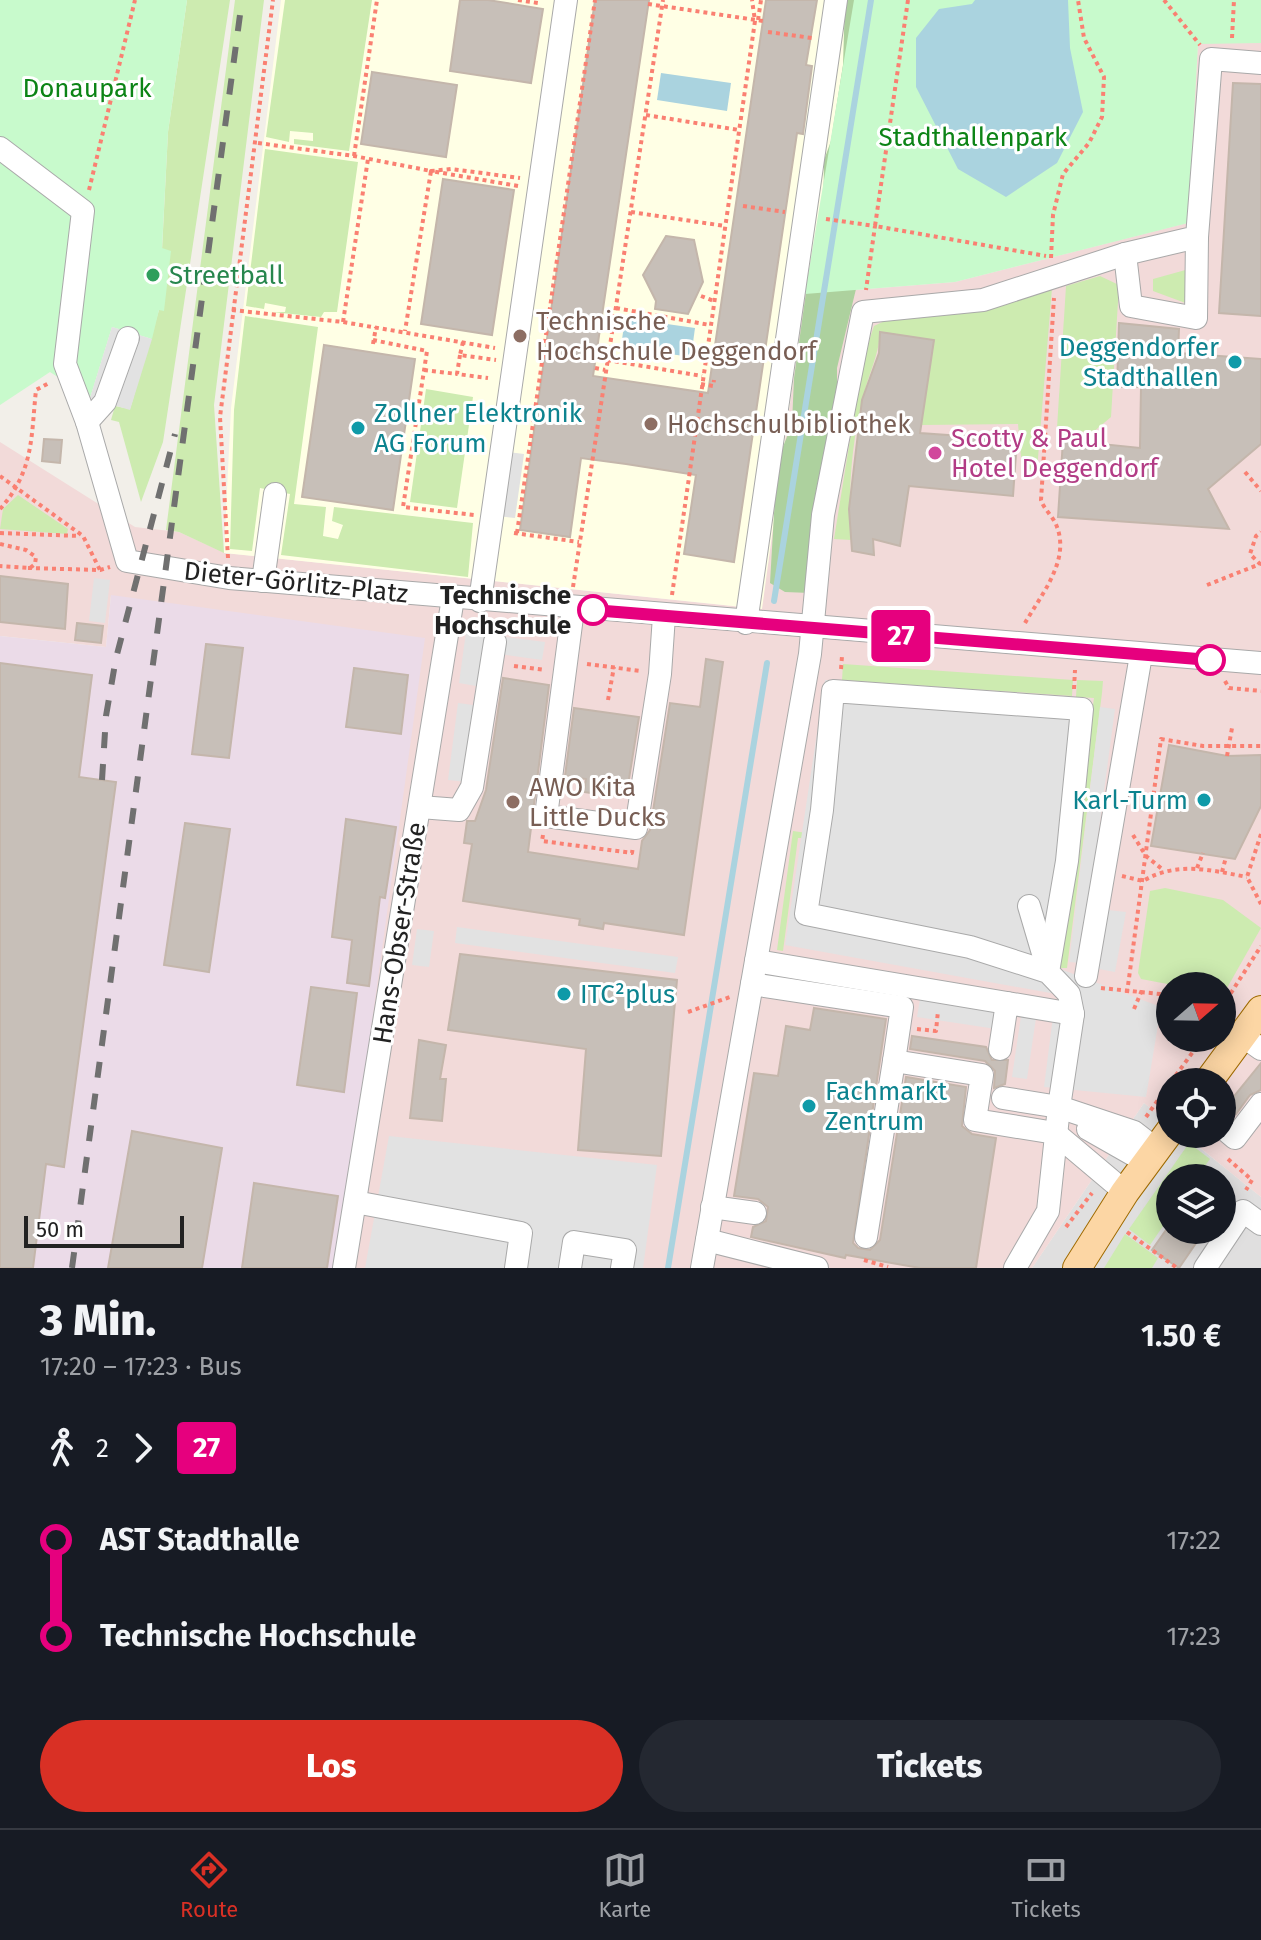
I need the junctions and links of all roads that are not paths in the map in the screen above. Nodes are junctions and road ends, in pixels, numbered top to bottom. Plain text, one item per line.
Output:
1 (566, 0) edge
2 (836, 0) edge
3 (1261, 63) edge
4 (0, 148) edge
5 (1197, 237) junction
6 (1125, 254) junction
7 (128, 338) dead end
8 (87, 422) junction
9 (275, 494) dead end
10 (263, 581) junction
11 (453, 598) junction
12 (573, 599) junction
13 (480, 601) junction
14 (667, 608) junction
15 (746, 623) junction
16 (813, 629) junction
17 (494, 653) road end
18 (1141, 655) junction
19 (1261, 663) edge
20 (784, 803) junction
21 (420, 807) junction
22 (822, 810) junction
23 (1029, 906) dead end
24 (756, 961) junction
25 (1048, 972) junction
26 (1092, 982) road end
27 (752, 984) junction
28 (1007, 1003) junction
29 (1261, 1010) edge
30 (1073, 1014) junction
31 (1252, 1043) edge
32 (1000, 1049) dead end
33 (894, 1061) junction
34 (1224, 1068) edge
35 (1003, 1098) dead end
36 (1261, 1104) edge
37 (1057, 1120) junction
38 (1236, 1137) edge
39 (1156, 1147) edge
40 (1156, 1148) edge
41 (1125, 1192) junction
42 (355, 1202) junction
43 (712, 1207) junction
44 (755, 1213) dead end
45 (1252, 1217) edge
46 (707, 1240) junction
47 (864, 1248) road end
48 (344, 1268) edge
49 (516, 1268) edge
50 (570, 1268) edge
51 (622, 1268) edge
52 (702, 1268) edge
53 (817, 1268) edge
54 (1015, 1268) edge
55 (1077, 1268) edge
56 (1205, 1268) edge

1 - 13 street
2 - 15 street
3 - 5 street
4 - 8 street
5 - 6 street
5 - 6 street
6 - 16 street
7 - 8 street
8 - 10 street, Dieter-Görlitz-Platz
9 - 10 street
10 - 11 street, Dieter-Görlitz-Platz
11 - 13 street, Dieter-Görlitz-Platz
11 - 21 street, Hans-Obser-Straße
12 - 13 street, Dieter-Görlitz-Platz
12 - 14 street, Dieter-Görlitz-Platz
12 - 14 street
14 - 15 street, Dieter-Görlitz-Platz
15 - 16 street, Dieter-Görlitz-Platz
16 - 18 street, Dieter-Görlitz-Platz
16 - 20 street
17 - 21 street
18 - 19 street, Dieter-Görlitz-Platz
18 - 26 street
20 - 22 street
20 - 24 street
21 - 42 street, Hans-Obser-Straße
22 - 25 street
22 - 25 street
23 - 25 street
24 - 27 street
24 - 28 street
25 - 30 street
27 - 33 street
27 - 43 street
28 - 30 street
28 - 32 street
29 - 31 main road
30 - 37 street
31 - 34 main road
33 - 37 street
33 - 47 street
35 - 37 street
36 - 38 street
37 - 39 street
37 - 41 street
37 - 54 street
40 - 41 main road
41 - 55 main road
42 - 48 street, Hans-Obser-Straße
42 - 49 street
43 - 44 street
43 - 46 street
45 - 56 street
46 - 52 street
46 - 53 street
50 - 51 street

